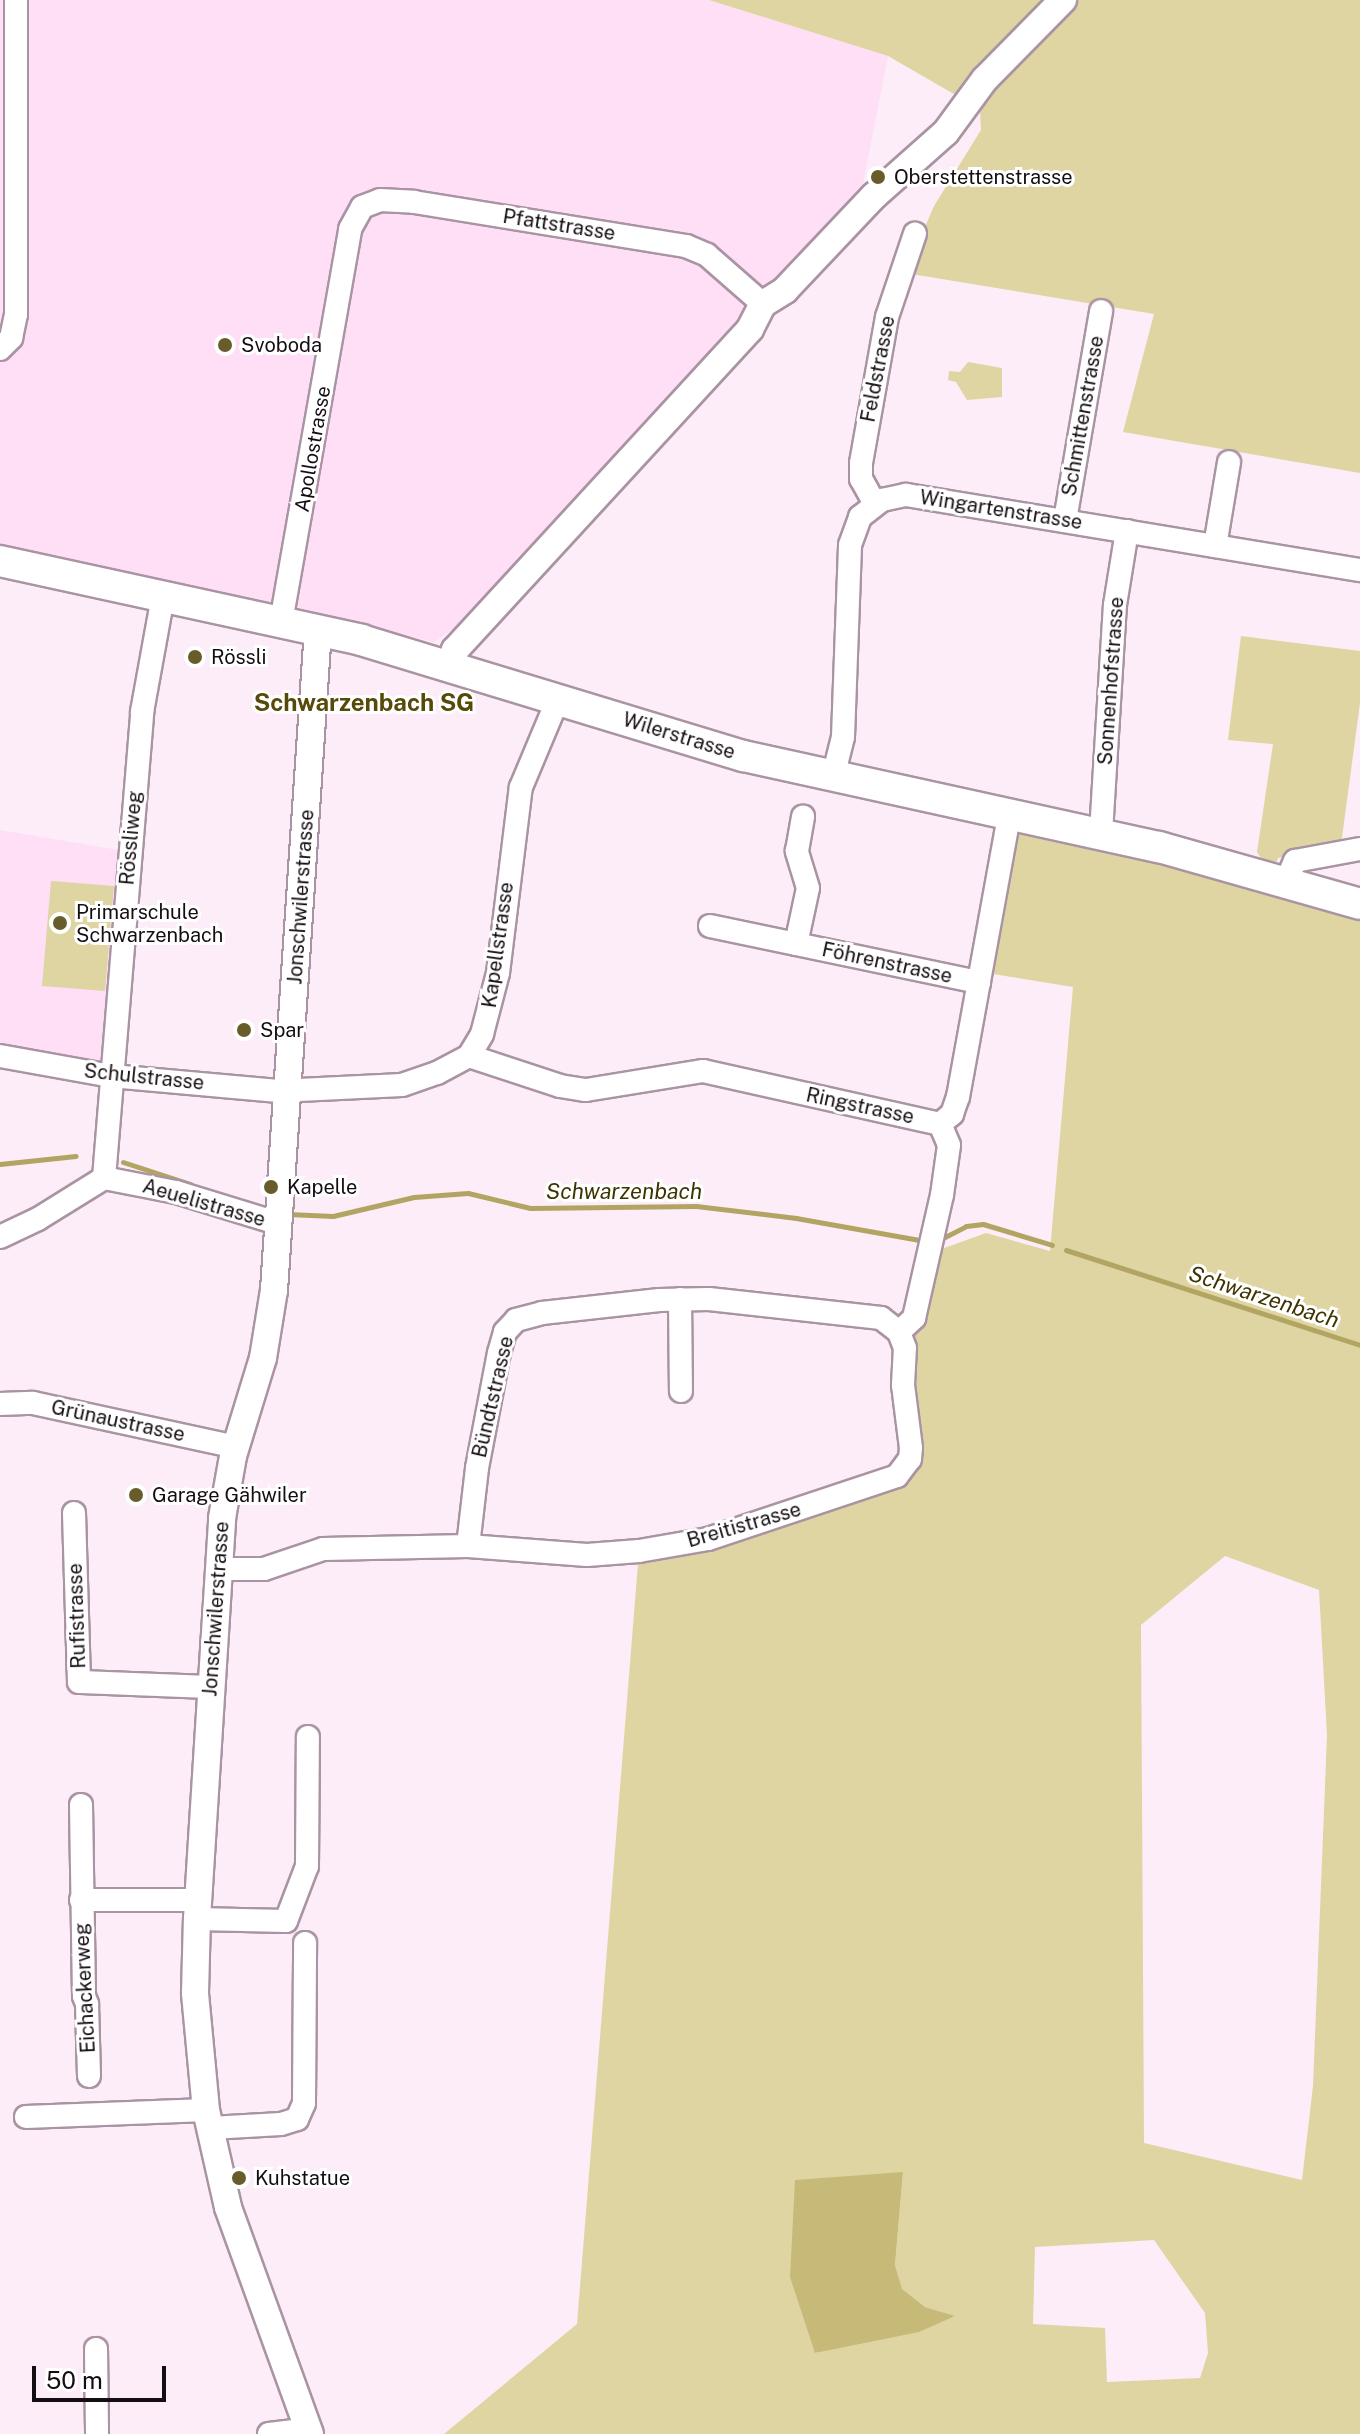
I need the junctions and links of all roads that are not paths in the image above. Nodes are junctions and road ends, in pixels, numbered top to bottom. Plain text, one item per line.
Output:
1 (16, 0) edge
2 (1063, 0) edge
3 (350, 229) joint
4 (915, 234) dead end
5 (763, 304) junction
6 (1101, 311) dead end
7 (0, 349) edge
8 (1229, 462) dead end
9 (875, 504) junction
10 (1065, 520) junction
11 (1127, 531) junction
12 (1215, 546) junction
13 (0, 561) edge
14 (1360, 570) edge
15 (163, 596) junction
16 (281, 622) junction
17 (318, 630) junction
18 (450, 665) junction
19 (558, 699) junction
20 (833, 777) junction
21 (1009, 815) junction
22 (803, 817) dead end
23 (1101, 833) junction
24 (1360, 849) edge
25 (1286, 882) junction
26 (1360, 904) edge
27 (710, 926) dead end
28 (796, 944) junction
29 (979, 982) junction
30 (0, 1056) edge
31 (469, 1056) junction
32 (111, 1076) junction
33 (289, 1091) junction
34 (940, 1124) junction
35 (104, 1178) junction
36 (280, 1224) junction
37 (0, 1237) edge
38 (680, 1299) junction
39 (899, 1332) junction
40 (681, 1391) dead end
41 (0, 1404) edge
42 (236, 1447) junction
43 (74, 1513) dead end
44 (468, 1546) junction
45 (218, 1569) junction
46 (211, 1687) junction
47 (308, 1737) dead end
48 (81, 1805) dead end
49 (81, 1900) junction
50 (197, 1910) junction
51 (305, 1943) dead end
52 (89, 2076) dead end
53 (26, 2117) dead end
54 (208, 2119) junction
55 (96, 2349) dead end
56 (310, 2432) edge
57 (97, 2434) edge
58 (269, 2434) edge

1 - 7 street
2 - 5 street
3 - 5 street, Pfattstrasse
3 - 16 street, Apollostrasse
4 - 9 street, Feldstrasse
5 - 18 street
6 - 10 street, Schmittenstrasse
8 - 12 street
9 - 10 street, Wingartenstrasse
9 - 20 street
10 - 11 street, Wingartenstrasse
11 - 12 street, Wingartenstrasse
11 - 23 street, Sonnenhofstrasse
12 - 14 street, Wingartenstrasse
13 - 15 main road, Wilerstrasse
15 - 16 main road, Wilerstrasse
15 - 32 street, Rössliweg
16 - 17 main road, Wilerstrasse
17 - 18 main road, Wilerstrasse
17 - 33 street, Jonschwilerstrasse
18 - 19 main road, Wilerstrasse
19 - 20 main road, Wilerstrasse
19 - 31 street, Kapellstrasse
20 - 21 main road, Wilerstrasse
21 - 23 main road, Wilerstrasse
21 - 29 street, Ringstrasse
22 - 28 street, Föhrenstrasse
23 - 25 main road, Wilerstrasse
24 - 25 street
25 - 26 main road, Wilerstrasse
27 - 28 street, Föhrenstrasse
28 - 29 street, Föhrenstrasse
29 - 34 street, Ringstrasse
30 - 32 street, Schulstrasse
31 - 33 street
31 - 34 street, Ringstrasse
32 - 33 street, Schulstrasse
32 - 35 street, Rössliweg
33 - 36 street, Jonschwilerstrasse
34 - 39 street
35 - 36 street, Aeuelistrasse
35 - 37 street
36 - 42 street, Jonschwilerstrasse
38 - 39 street, Bündtstrasse
38 - 40 street
38 - 44 street, Bündtstrasse
39 - 44 street, Breitistrasse
41 - 42 street, Grünaustrasse
42 - 45 street, Jonschwilerstrasse
43 - 46 street, Rufistrasse
44 - 45 street, Breitistrasse
45 - 46 street, Jonschwilerstrasse
46 - 50 street, Jonschwilerstrasse
47 - 50 street
48 - 49 street, Eichackerweg
49 - 50 street
49 - 52 street, Eichackerweg
50 - 54 street, Jonschwilerstrasse
51 - 54 street
53 - 54 street
54 - 56 street, Jonschwilerstrasse
55 - 57 street
56 - 58 street

